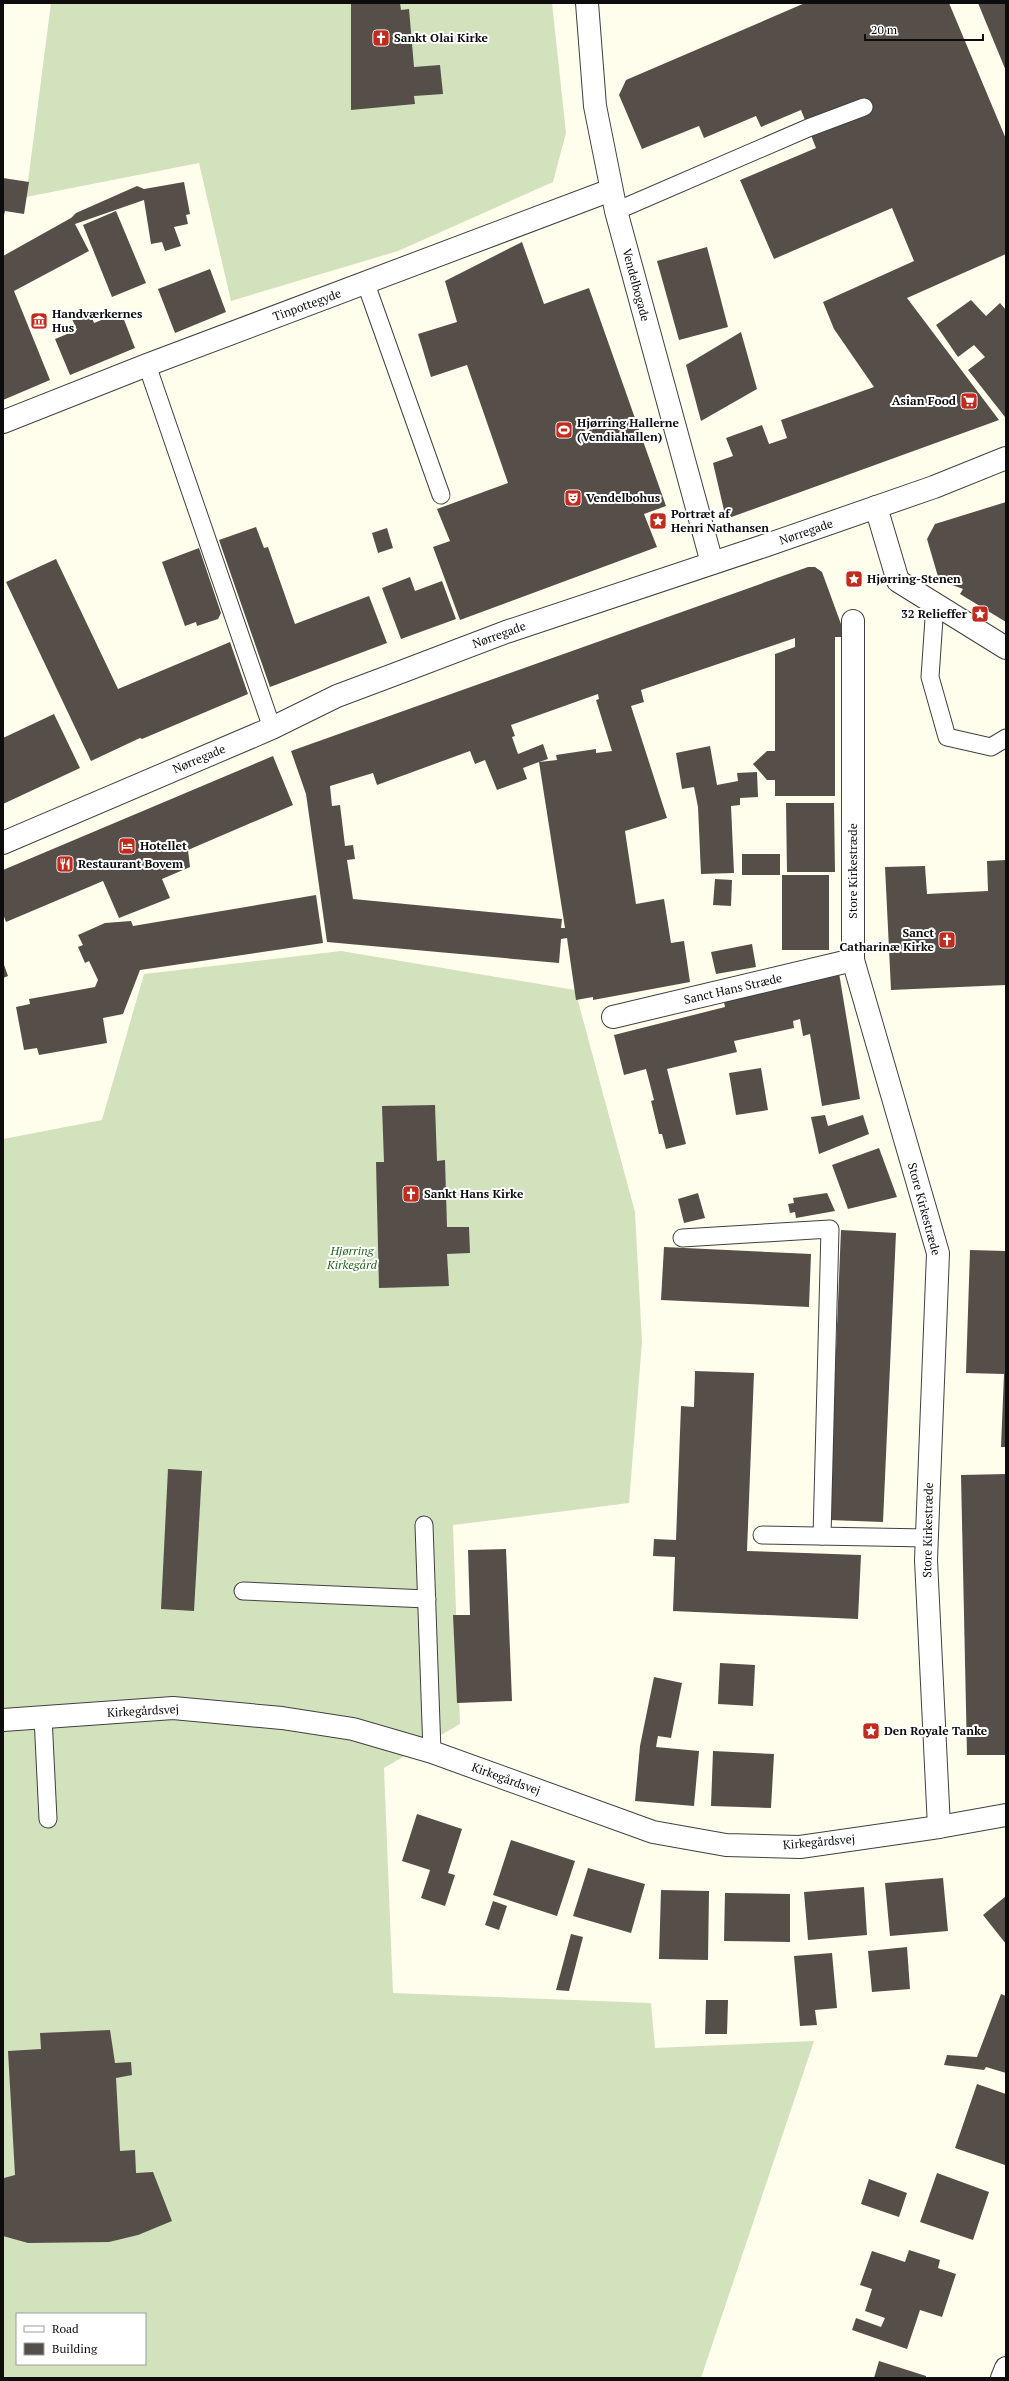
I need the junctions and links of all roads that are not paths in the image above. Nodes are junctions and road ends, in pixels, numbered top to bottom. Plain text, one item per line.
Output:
1 (587, 3) edge
2 (864, 107) dead end
3 (614, 201) junction
4 (366, 284) junction
5 (147, 364) junction
6 (3, 422) edge
7 (1006, 458) edge
8 (441, 494) dead end
9 (876, 507) junction
10 (712, 563) junction
11 (935, 604) junction
12 (853, 622) dead end
13 (1006, 648) edge
14 (272, 728) junction
15 (1006, 738) edge
16 (3, 843) edge
17 (853, 960) junction
18 (613, 1017) dead end
19 (682, 1238) dead end
20 (424, 1525) dead end
21 (762, 1535) dead end
22 (822, 1536) junction
23 (927, 1538) junction
24 (243, 1591) dead end
25 (427, 1599) junction
26 (43, 1717) junction
27 (3, 1720) edge
28 (432, 1752) junction
29 (1006, 1815) edge
30 (48, 1818) dead end
31 (939, 1828) junction
32 (1006, 2368) edge
33 (1002, 2378) edge

1 - 3 street, Vendelbogade
2 - 3 lane
3 - 4 street, Tinpottegyde
3 - 10 street, Vendelbogade
4 - 5 street, Tinpottegyde
4 - 8 lane
5 - 6 street, Tinpottegyde
5 - 14 lane
7 - 9 street, Nørregade
9 - 10 street, Nørregade
9 - 11 street
10 - 14 street, Nørregade
11 - 13 street
11 - 15 lane
12 - 17 street, Store Kirkestræde
14 - 16 street, Nørregade
17 - 18 street, Sanct Hans Stræde
17 - 23 street, Store Kirkestræde
19 - 22 lane
20 - 25 lane
21 - 22 lane
22 - 23 lane
23 - 31 street, Store Kirkestræde
24 - 25 lane
25 - 28 lane
26 - 27 street, Kirkegårdsvej
26 - 28 street, Kirkegårdsvej
26 - 30 lane
28 - 31 street, Kirkegårdsvej
29 - 31 street, Kirkegårdsvej
32 - 33 street

